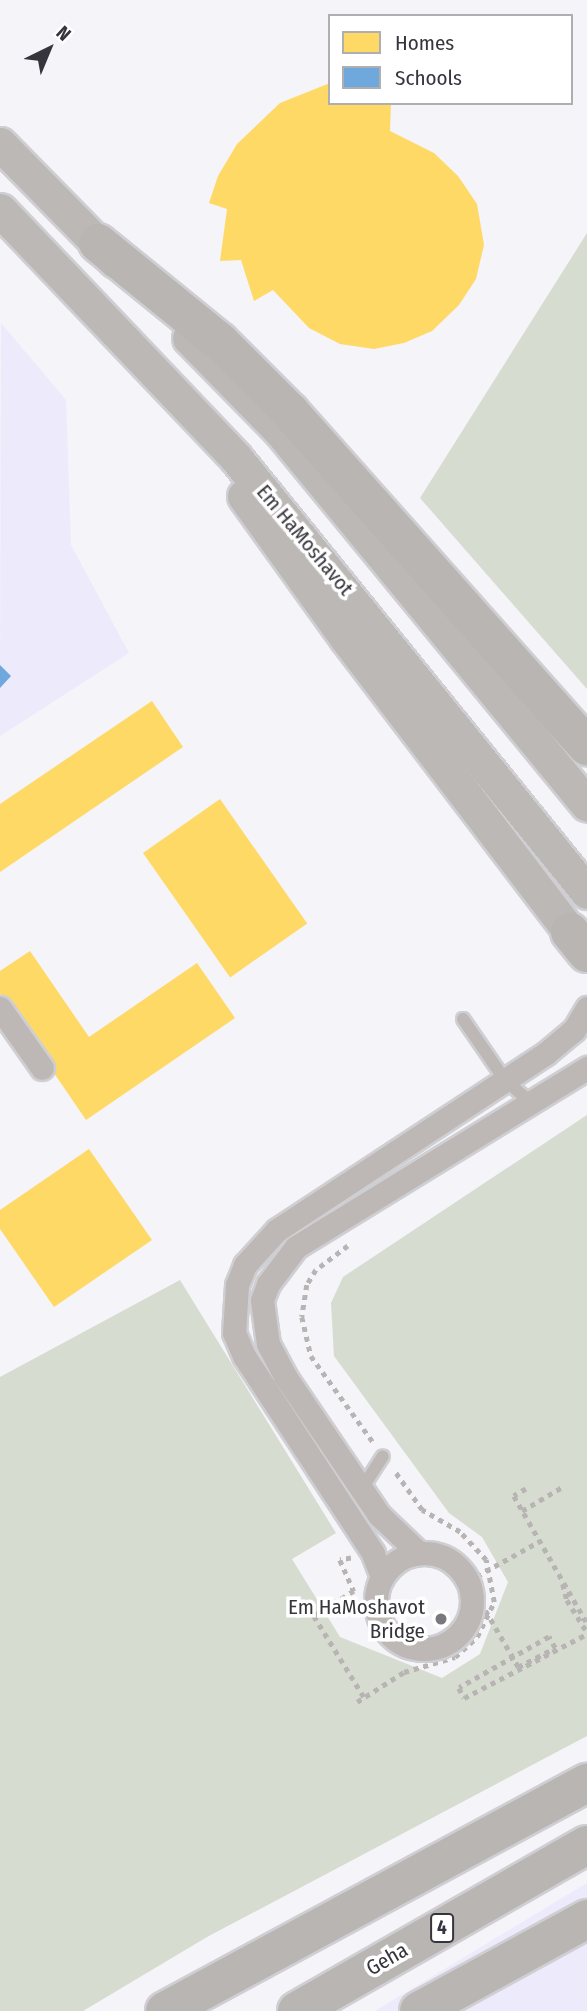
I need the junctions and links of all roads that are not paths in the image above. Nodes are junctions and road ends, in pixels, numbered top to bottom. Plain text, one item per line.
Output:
1 (0, 144) edge
2 (0, 210) edge
3 (98, 243) junction
4 (184, 403) junction
5 (587, 746) edge
6 (587, 804) edge
7 (587, 892) edge
8 (579, 943) edge
9 (587, 974) edge
10 (0, 1008) edge
11 (587, 1008) edge
12 (463, 1019) dead end
13 (42, 1068) dead end
14 (587, 1068) edge
15 (505, 1080) junction
16 (530, 1102) junction
17 (383, 1456) road end
18 (361, 1490) junction
19 (419, 1553) junction
20 (383, 1577) junction
21 (587, 1783) edge
22 (587, 1845) edge
23 (587, 1919) edge
24 (165, 2011) edge
25 (297, 2011) edge
26 (419, 2011) edge

1 - 3 main road
2 - 4 main road, Em HaMoshavot
3 - 5 highway
3 - 6 main road
4 - 7 main road, Em HaMoshavot
4 - 8 main road
8 - 9 street
10 - 13 street
11 - 15 street
12 - 15 lane
14 - 16 street
15 - 16 lane
15 - 20 street
16 - 18 street
17 - 18 lane
18 - 19 street
19 - 20 street
19 - 20 street
21 - 24 highway
22 - 25 highway, Geha / 4
23 - 26 highway

